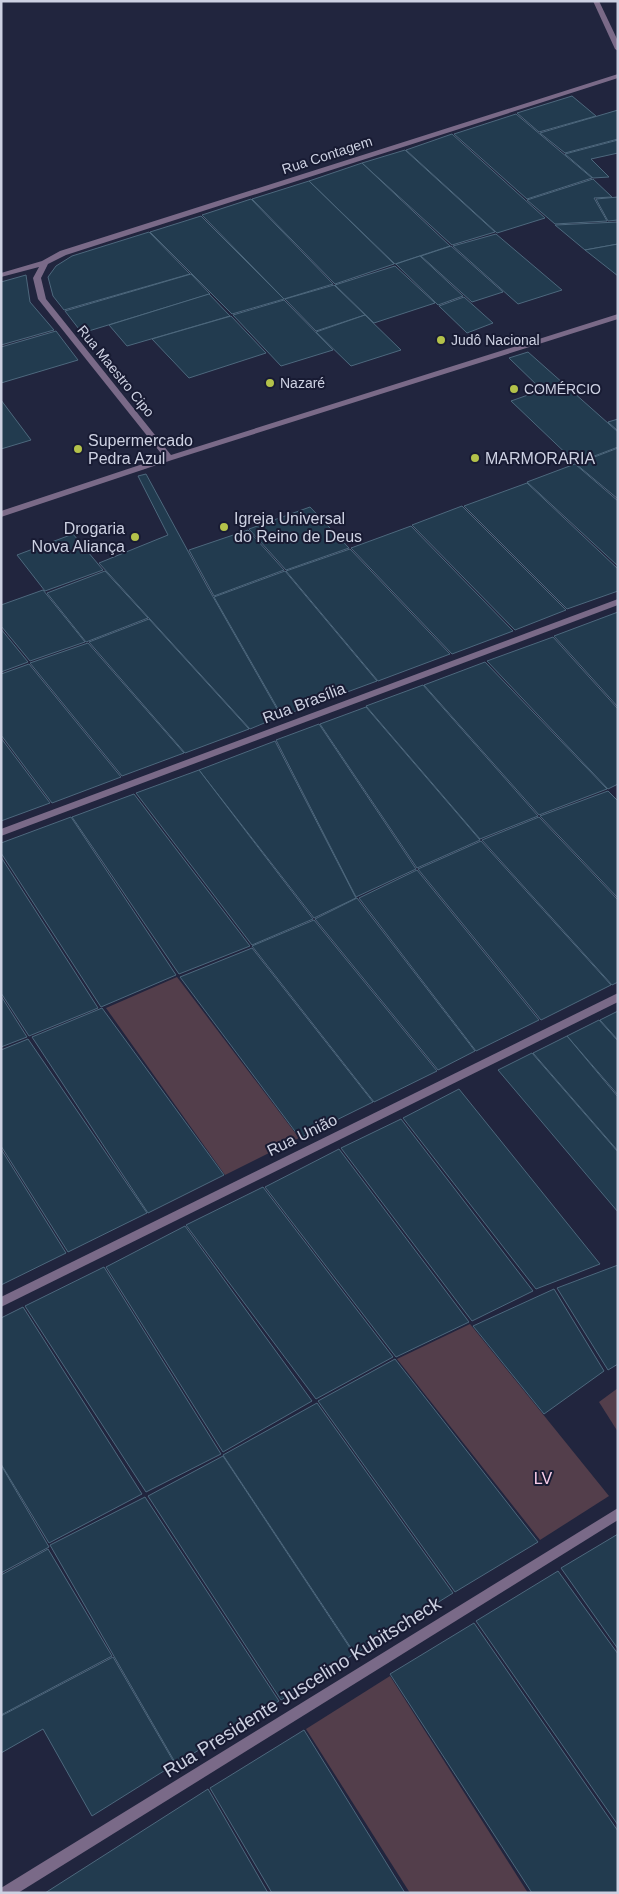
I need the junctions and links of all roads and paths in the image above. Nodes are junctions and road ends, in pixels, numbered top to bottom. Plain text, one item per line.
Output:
1 (596, 1) edge
2 (618, 49) edge
3 (618, 76) edge
4 (45, 263) junction
5 (1, 275) edge
6 (618, 316) edge
7 (169, 458) junction
8 (1, 514) edge
9 (618, 602) edge
10 (1, 833) edge
11 (618, 997) edge
12 (1, 1302) edge
13 (618, 1513) edge
14 (6, 1893) edge

1 - 2 street
3 - 4 street, Rua Contagem
4 - 5 street, Rua Contagem
4 - 7 street, Rua Maestro Cipo
6 - 7 street
7 - 8 street
9 - 10 street, Rua Brasília
11 - 12 street, Rua União
13 - 14 street, Rua Presidente Juscelino Kubitscheck

